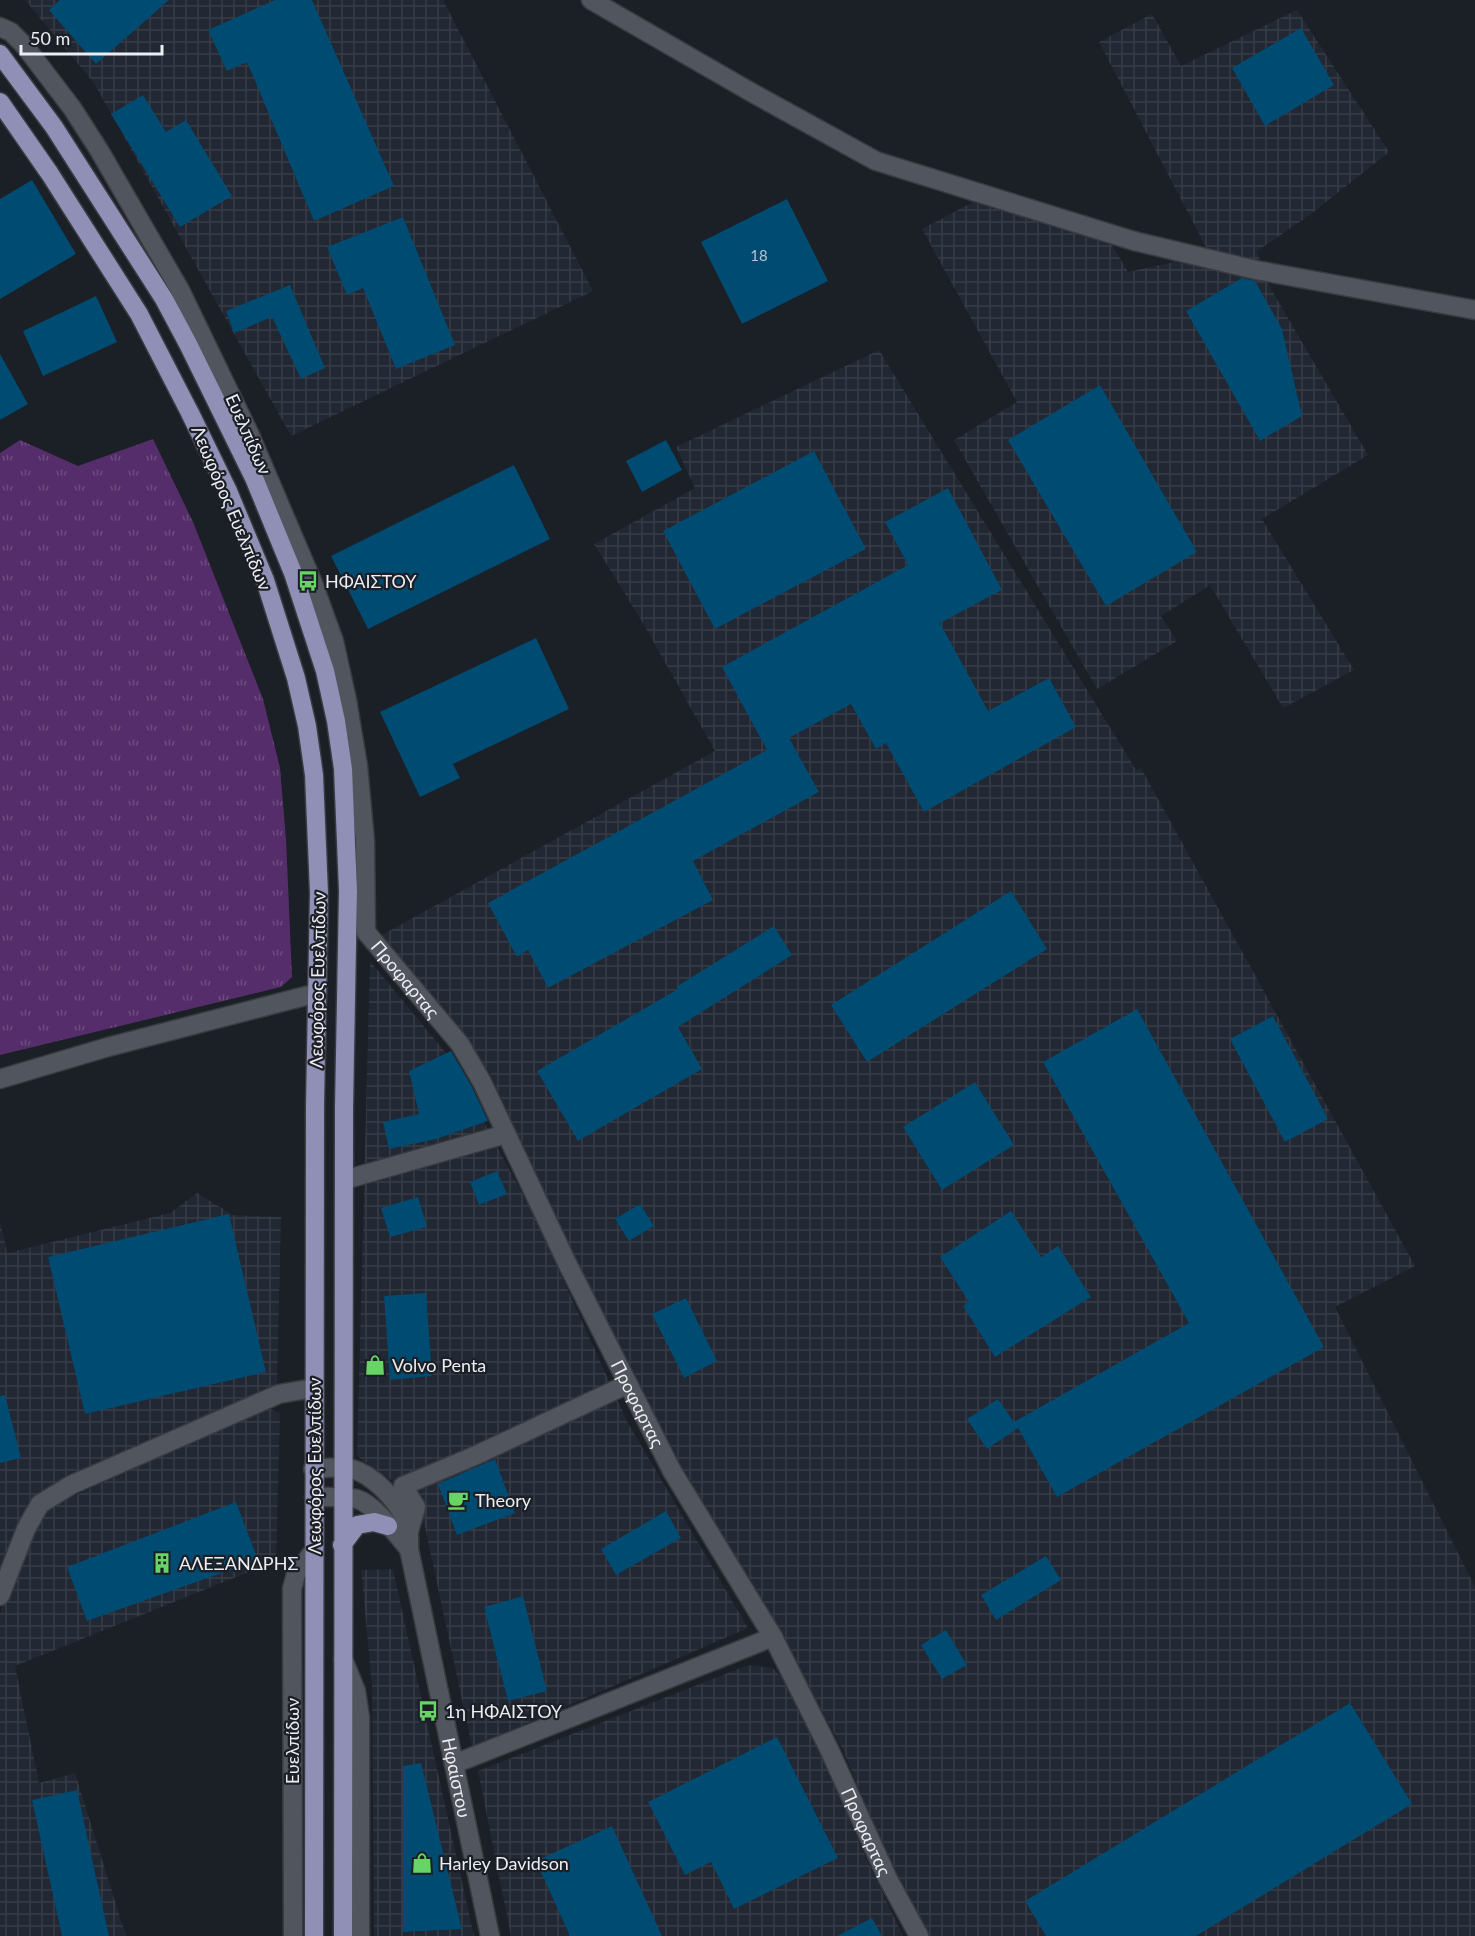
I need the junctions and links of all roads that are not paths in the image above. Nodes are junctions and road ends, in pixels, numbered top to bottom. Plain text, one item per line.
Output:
1 (591, 0) edge
2 (0, 27) edge
3 (0, 54) edge
4 (0, 102) edge
5 (1475, 310) edge
6 (243, 438) junction
7 (357, 893) junction
8 (317, 993) junction
9 (0, 1079) edge
10 (506, 1134) junction
11 (344, 1180) junction
12 (628, 1384) junction
13 (314, 1388) junction
14 (343, 1467) junction
15 (314, 1469) junction
16 (314, 1497) junction
17 (342, 1497) junction
18 (388, 1526) junction
19 (409, 1540) junction
20 (342, 1545) junction
21 (313, 1551) junction
22 (0, 1596) edge
23 (773, 1637) junction
24 (342, 1657) junction
25 (454, 1764) junction
26 (293, 1936) edge
27 (314, 1936) edge
28 (343, 1936) edge
29 (360, 1936) edge
30 (490, 1936) edge
31 (919, 1936) edge

1 - 5 street
2 - 6 street, Ευελπίδων
3 - 6 main road, Λεωφόρος Ευελπίδων
4 - 8 main road, Λεωφόρος Ευελπίδων
6 - 7 main road, Λεωφόρος Ευελπίδων
7 - 10 street, Προφαρτας
7 - 11 main road, Λεωφόρος Ευελπίδων
8 - 9 street
8 - 13 main road, Λεωφόρος Ευελπίδων
10 - 11 street
10 - 12 street, Προφαρτας
11 - 14 main road, Λεωφόρος Ευελπίδων
12 - 19 street
12 - 23 street, Προφαρτας
13 - 15 main road, Λεωφόρος Ευελπίδων
13 - 22 street
14 - 15 street, Ηφαίστου
14 - 17 main road, Λεωφόρος Ευελπίδων
14 - 19 street, Ηφαίστου
15 - 16 main road, Λεωφόρος Ευελπίδων
16 - 17 street
16 - 21 main road, Λεωφόρος Ευελπίδων
17 - 18 street
17 - 20 main road, Λεωφόρος Ευελπίδων
18 - 19 street
18 - 20 main road
19 - 25 street, Ηφαίστου
20 - 24 main road, Λεωφόρος Ευελπίδων
21 - 26 street, Ευελπίδων
21 - 27 main road, Λεωφόρος Ευελπίδων
23 - 25 street
23 - 31 street, Προφαρτας
24 - 28 main road, Λεωφόρος Ευελπίδων
24 - 29 street
25 - 30 street, Ηφαίστου

